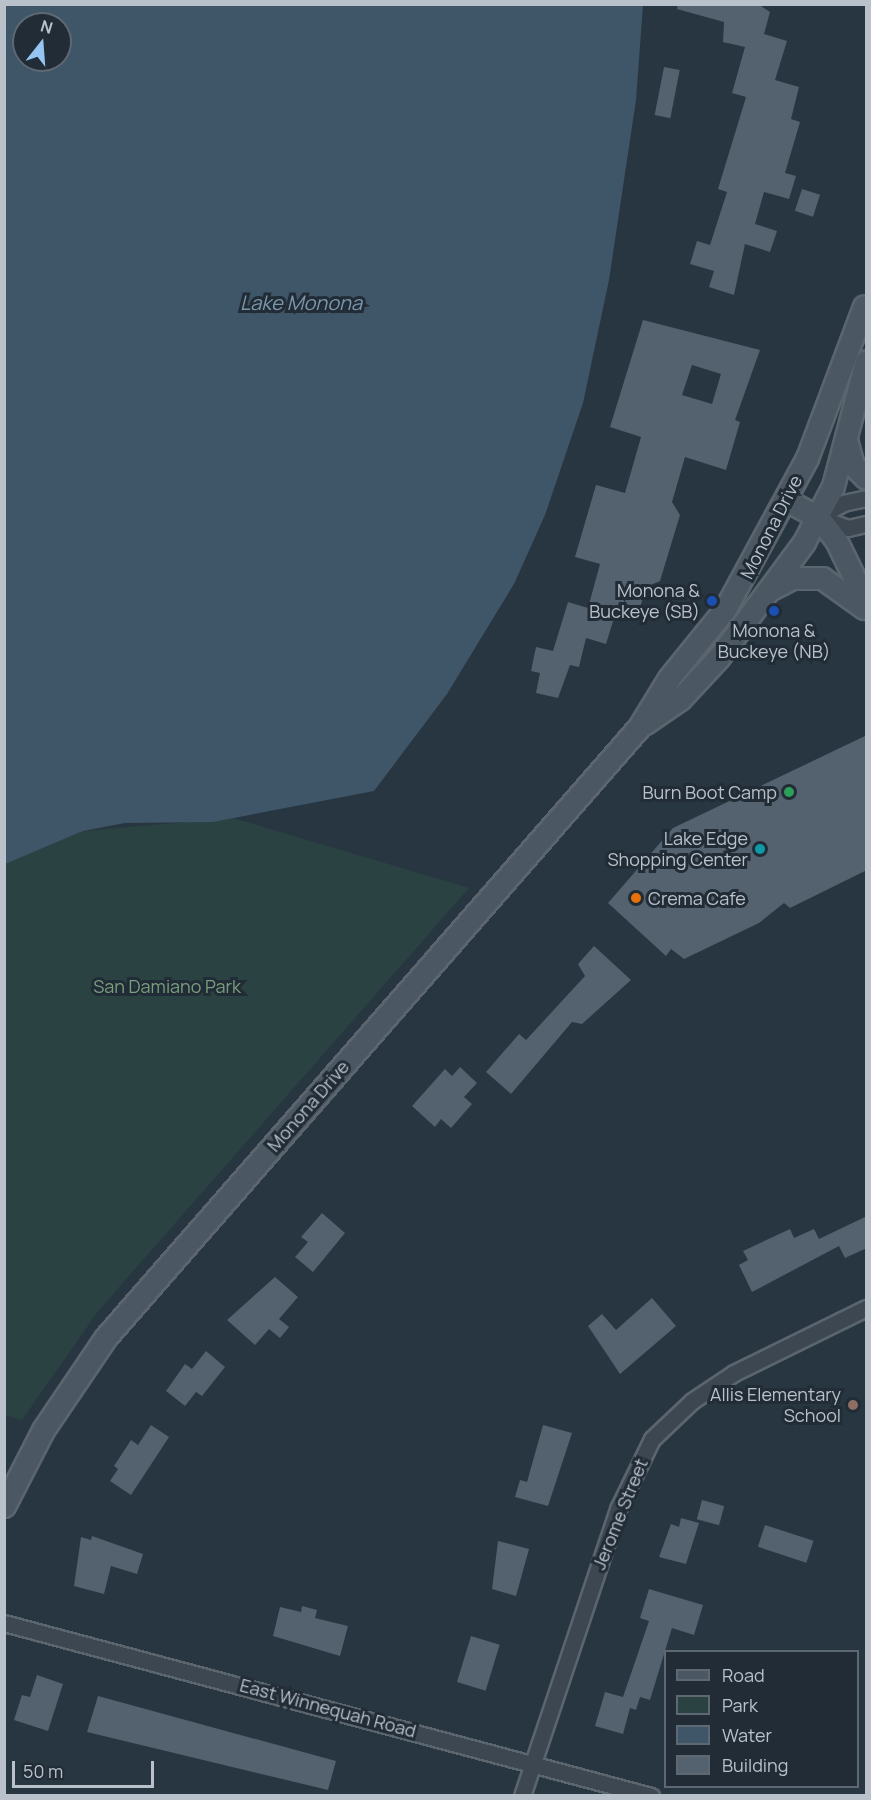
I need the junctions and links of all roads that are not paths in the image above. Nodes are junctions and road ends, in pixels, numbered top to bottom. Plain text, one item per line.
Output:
1 (865, 299) edge
2 (867, 333) edge
3 (867, 361) edge
4 (847, 443) junction
5 (867, 478) edge
6 (867, 498) edge
7 (786, 500) junction
8 (818, 517) junction
9 (867, 524) edge
10 (772, 588) junction
11 (867, 602) edge
12 (867, 610) edge
13 (639, 727) junction
14 (867, 1308) edge
15 (4, 1506) edge
16 (4, 1623) edge
17 (533, 1762) junction
18 (522, 1796) edge
19 (651, 1796) edge

1 - 2 street, Monona Drive
1 - 7 street, Monona Drive
3 - 4 street, Monona Drive
4 - 5 street
4 - 8 street, Monona Drive
6 - 8 street
7 - 8 street
7 - 13 street, Monona Drive
8 - 9 street
8 - 10 street, Monona Drive
8 - 11 street
10 - 12 street
10 - 13 street, Monona Drive
13 - 15 street, Monona Drive
14 - 17 street, Jerome Street
16 - 17 street, East Winnequah Road
17 - 18 street, Jerome Street
17 - 19 street, East Winnequah Road

